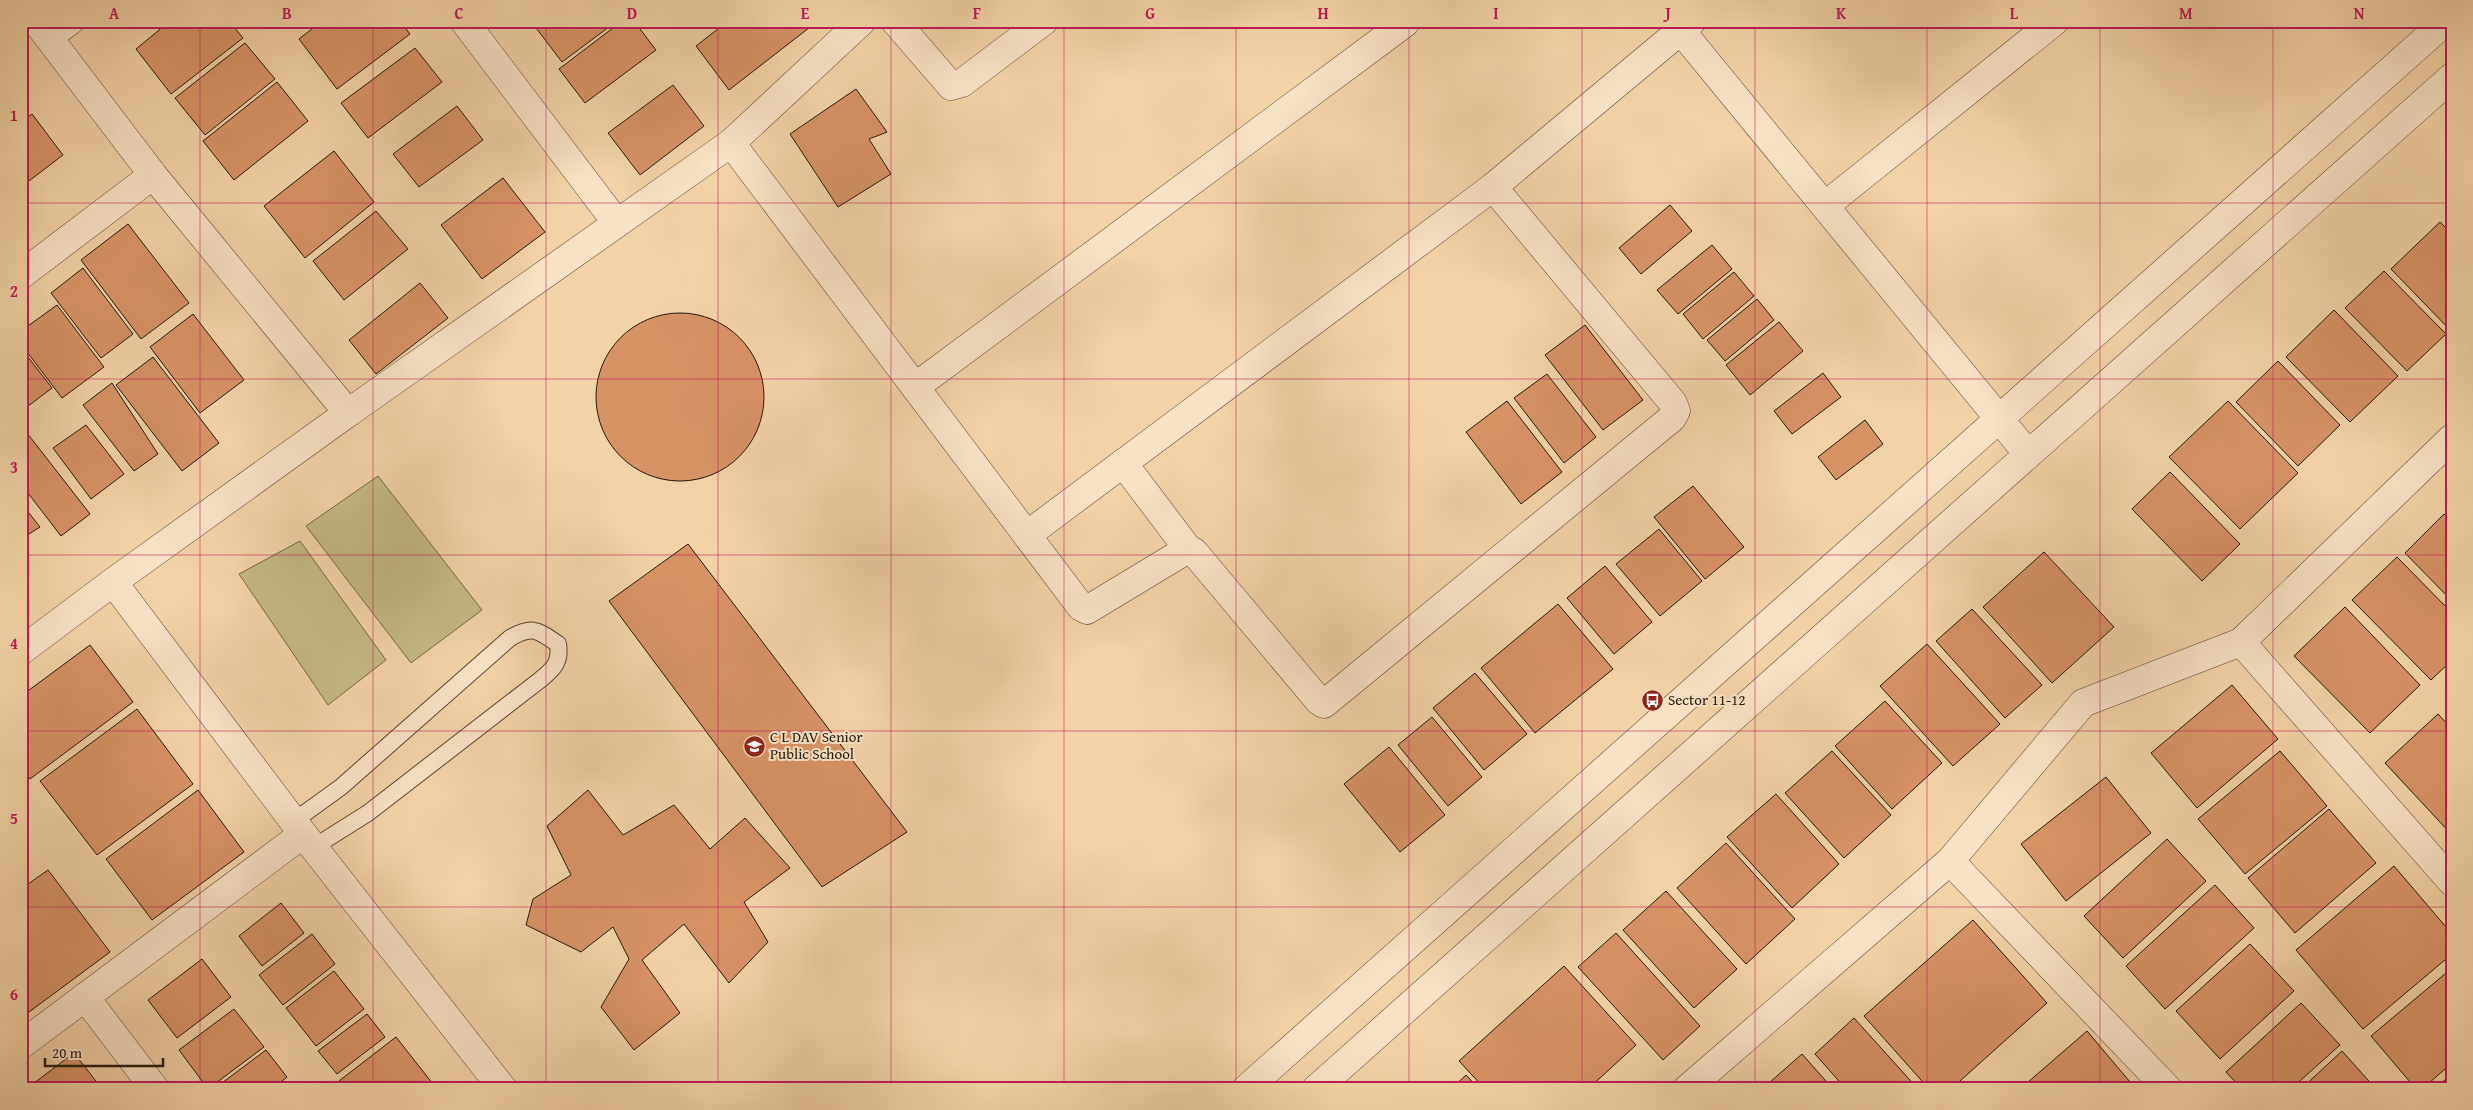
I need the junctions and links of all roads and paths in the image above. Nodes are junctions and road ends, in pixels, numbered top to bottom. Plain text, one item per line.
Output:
1 (70, 21) edge
2 (464, 21) edge
3 (862, 21) edge
4 (895, 21) edge
5 (1044, 21) edge
6 (2055, 21) edge
7 (2446, 21) edge
8 (1405, 23) dead end
9 (1682, 25) edge
10 (42, 29) edge
11 (2452, 77) edge
12 (731, 143) junction
13 (154, 175) junction
14 (1493, 186) junction
15 (1826, 205) junction
16 (616, 222) junction
17 (21, 275) edge
18 (915, 387) junction
19 (348, 413) junction
20 (1999, 419) junction
21 (2452, 438) edge
22 (2028, 454) junction
23 (1123, 463) junction
24 (1027, 535) junction
25 (1188, 549) junction
26 (113, 582) junction
27 (2240, 642) junction
28 (21, 651) edge
29 (304, 834) junction
30 (1950, 862) junction
31 (2452, 882) edge
32 (85, 997) junction
33 (21, 1045) edge
34 (155, 1089) edge
35 (502, 1089) edge
36 (1246, 1089) edge
37 (1316, 1089) edge
38 (1687, 1089) edge
39 (2168, 1089) edge

1 - 10 street
2 - 16 street
3 - 12 street
4 - 5 street
6 - 15 street
7 - 20 street
8 - 18 street
9 - 14 street
9 - 15 street
10 - 13 street
11 - 22 street
12 - 16 street
12 - 18 street
13 - 17 street
13 - 19 street
14 - 23 street
14 - 25 street
15 - 20 street
16 - 19 street
18 - 24 street
19 - 26 street
20 - 22 street
20 - 36 street
21 - 27 street
22 - 37 street
23 - 24 street
23 - 25 street
24 - 25 street
26 - 28 street
26 - 29 street
27 - 30 street
27 - 31 street
29 - 29 lane
29 - 32 street
29 - 35 street
30 - 38 street
30 - 39 street
32 - 33 street
32 - 34 street

